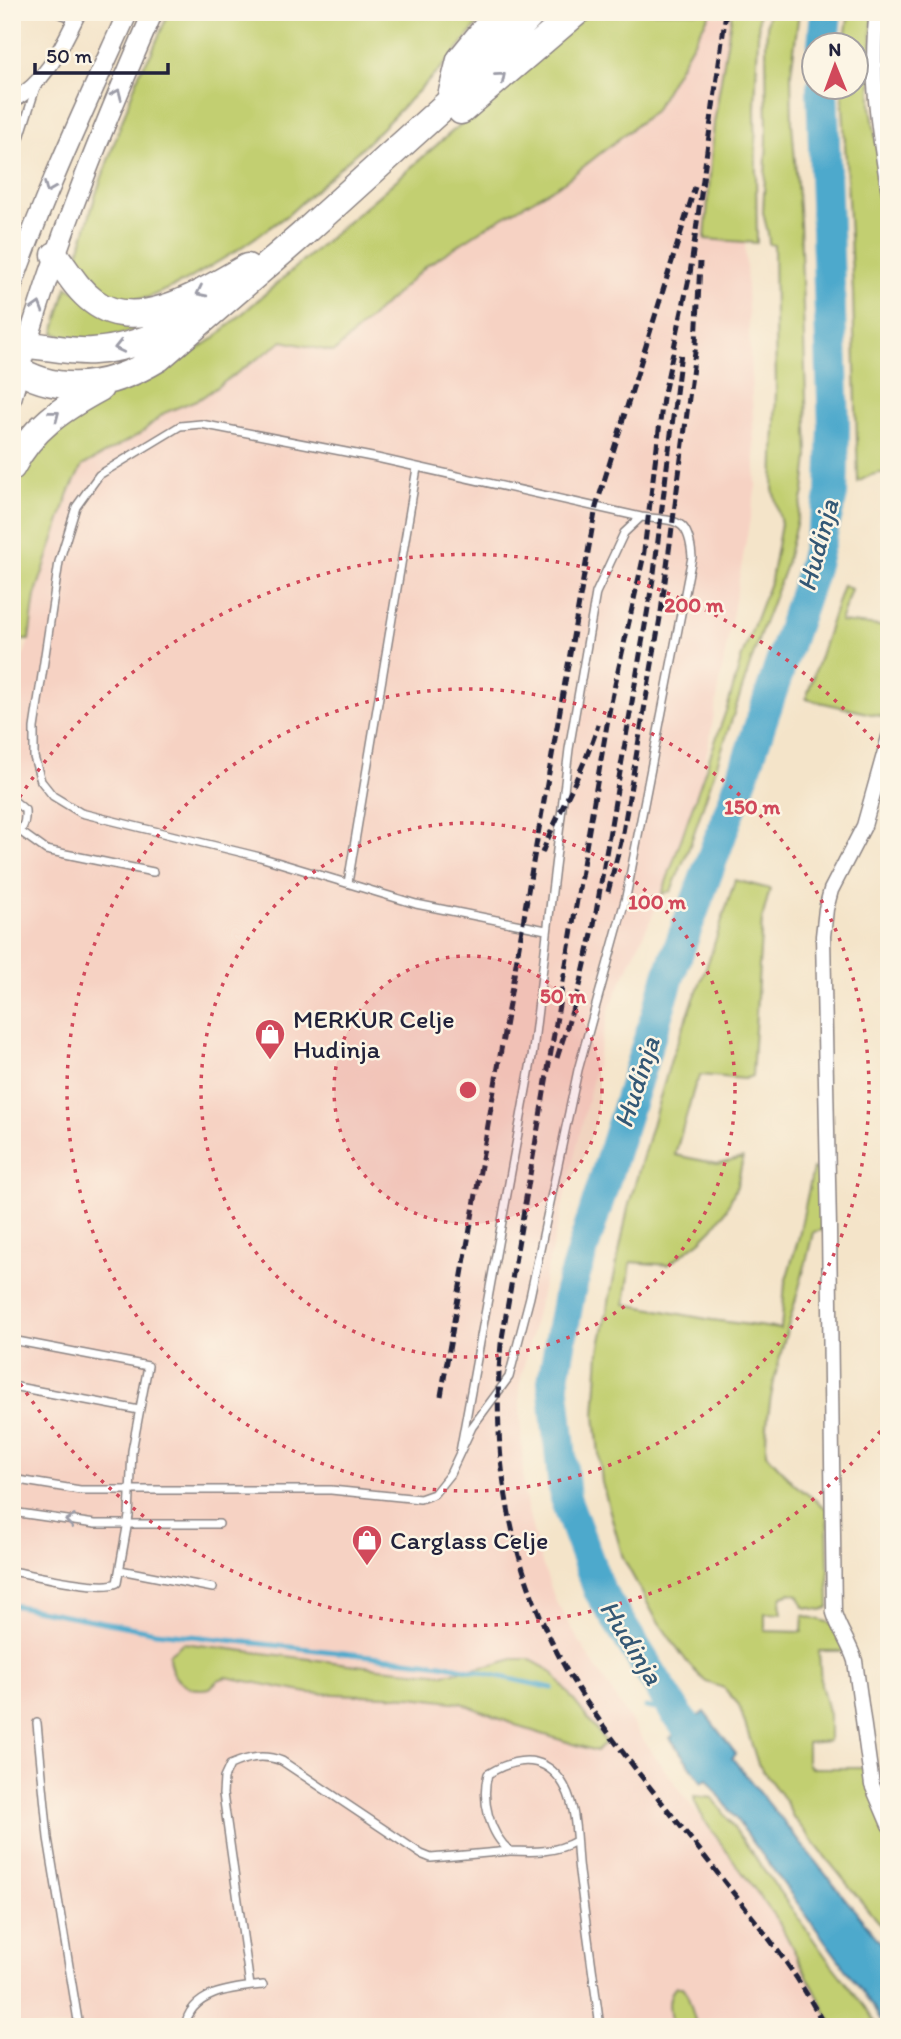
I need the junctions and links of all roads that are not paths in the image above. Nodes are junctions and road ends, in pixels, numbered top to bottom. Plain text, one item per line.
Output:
1 (54, 12) edge
2 (128, 12) edge
3 (153, 12) edge
4 (499, 12) edge
5 (534, 12) edge
6 (577, 12) edge
7 (877, 12) edge
8 (77, 15) edge
9 (37, 83) junction
10 (12, 101) edge
11 (449, 102) junction
12 (424, 125) junction
13 (12, 163) edge
14 (889, 193) edge
15 (303, 234) junction
16 (55, 255) junction
17 (12, 286) edge
18 (207, 317) junction
19 (18, 357) edge
20 (114, 380) junction
21 (12, 397) edge
22 (12, 467) edge
23 (418, 468) junction
24 (641, 517) junction
25 (889, 737) edge
26 (12, 799) edge
27 (21, 832) junction
28 (12, 839) edge
29 (153, 872) dead end
30 (348, 883) junction
31 (546, 930) junction
32 (12, 1340) edge
33 (12, 1386) edge
34 (139, 1410) junction
35 (460, 1452) junction
36 (12, 1479) edge
37 (131, 1490) junction
38 (12, 1512) edge
39 (127, 1523) junction
40 (219, 1524) dead end
41 (120, 1570) junction
42 (12, 1571) edge
43 (214, 1588) dead end
44 (37, 1723) dead end
45 (889, 1825) edge
46 (576, 1841) junction
47 (510, 1851) junction
48 (263, 1985) dead end
49 (250, 1986) junction
50 (79, 2027) edge
51 (185, 2027) edge
52 (600, 2027) edge

1 - 8 lane
2 -> 17 main road
16 -> 3 main road
4 - 11 highway
5 - 11 highway
12 -> 6 highway
7 - 14 street
8 - 9 street
9 - 10 street
9 - 13 lane
11 - 12 highway
12 - 15 highway
15 -> 16 highway
15 - 18 highway
19 -> 16 main road
18 -> 19 highway
18 - 20 highway
19 - 20 highway
19 - 21 main road
22 -> 20 highway
23 - 24 lane
23 - 30 lane
23 - 30 lane
24 - 31 lane
24 - 35 lane
25 - 45 street
26 - 27 lane
27 - 28 lane
27 - 29 lane
30 - 31 lane
31 - 35 lane
32 - 34 lane
33 - 34 lane
34 - 37 lane
35 - 37 lane
36 - 37 lane
37 - 39 lane
39 -> 38 lane
39 - 40 lane
39 - 41 lane
41 - 42 lane
41 - 43 lane
44 - 50 lane
46 - 47 lane
46 - 47 lane
46 - 52 lane
47 - 49 lane
48 - 49 lane
49 - 51 lane

